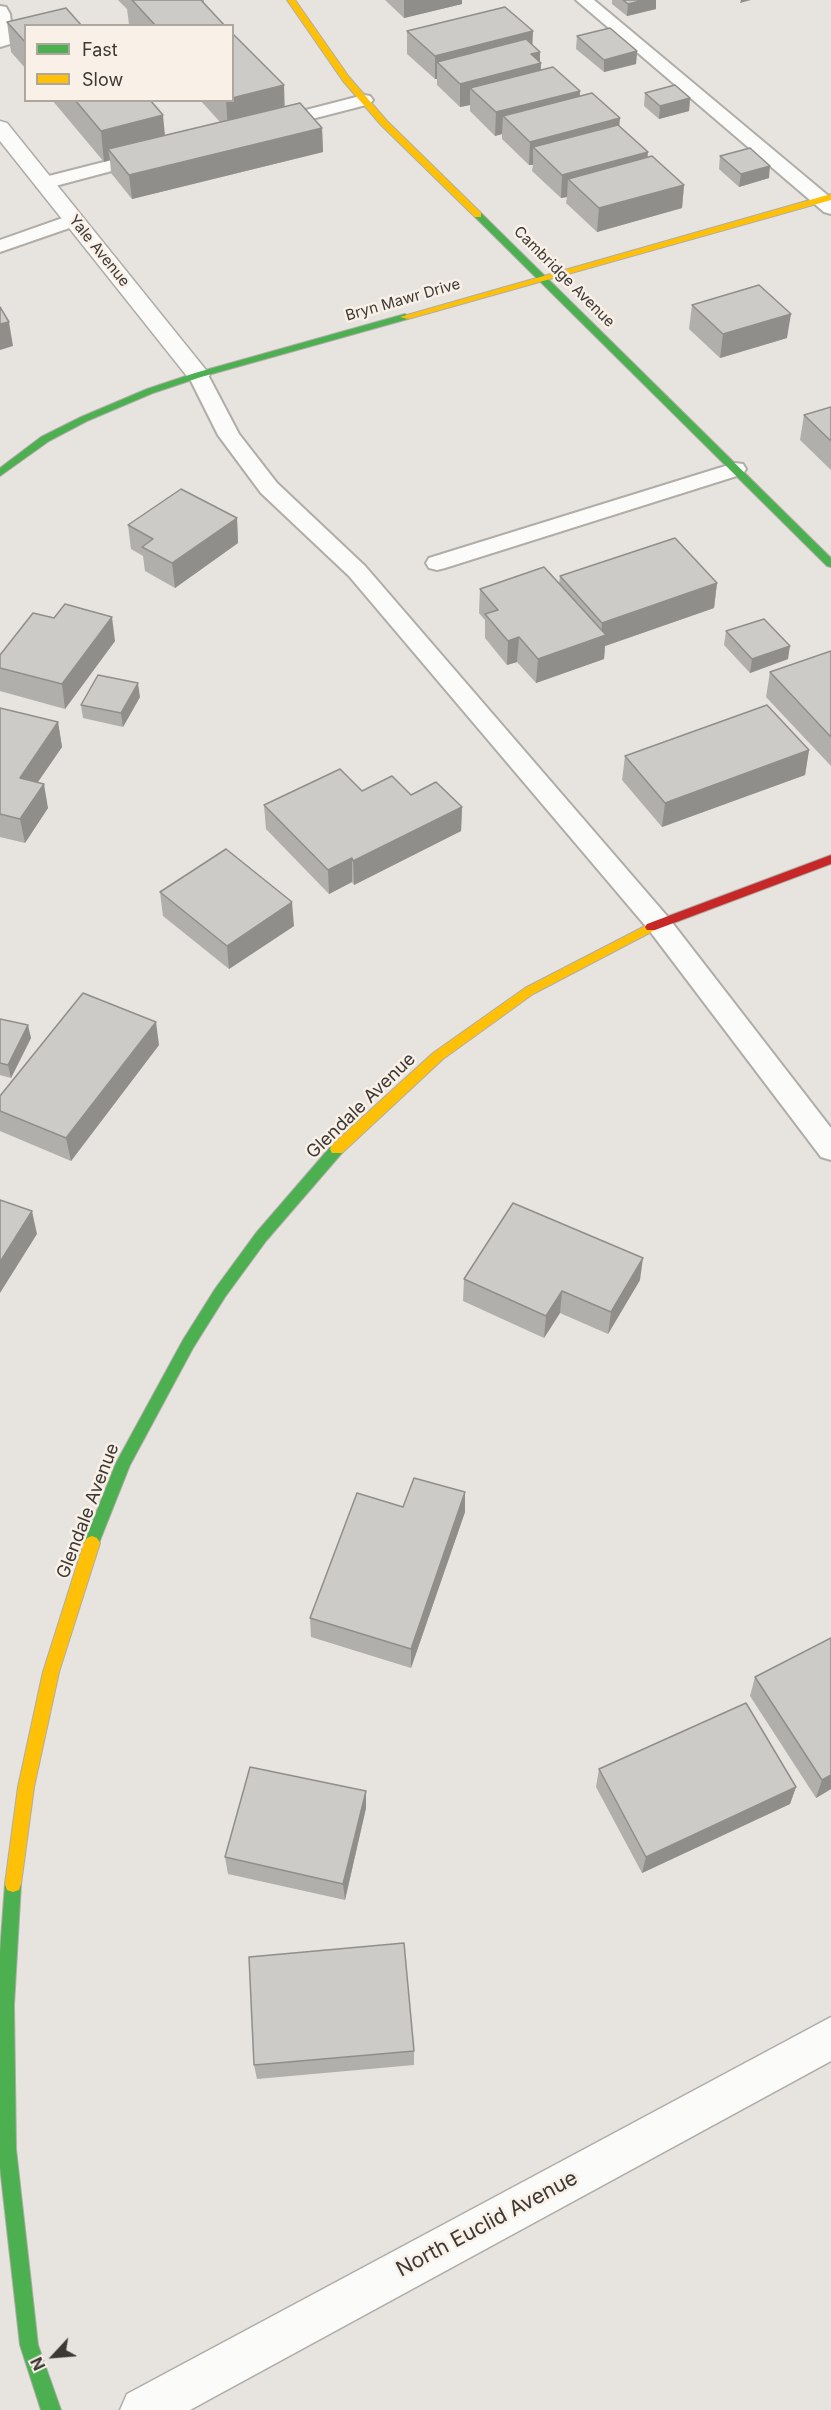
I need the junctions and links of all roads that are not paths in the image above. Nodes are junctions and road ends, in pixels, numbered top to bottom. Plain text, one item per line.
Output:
1 (291, 0) edge
2 (584, 0) edge
3 (0, 11) edge
4 (0, 42) edge
5 (364, 100) junction
6 (0, 127) edge
7 (261, 127) edge
8 (170, 150) edge
9 (44, 183) junction
10 (828, 201) edge
11 (74, 220) junction
12 (0, 246) edge
13 (542, 278) junction
14 (198, 375) junction
15 (735, 469) junction
16 (0, 473) edge
17 (437, 563) dead end
18 (831, 564) edge
19 (831, 859) edge
20 (658, 924) junction
21 (831, 1149) edge
22 (831, 2038) edge
23 (51, 2410) edge
24 (142, 2410) edge

1 - 5 street, Cambridge Avenue
2 - 10 lane
3 - 4 lane
5 - 7 lane
5 - 13 street, Cambridge Avenue
6 - 9 street, Yale Avenue
8 - 9 lane
9 - 11 street, Yale Avenue
10 - 13 street, Bryn Mawr Drive
11 - 12 lane
11 - 14 street, Yale Avenue
13 - 14 street, Bryn Mawr Drive
13 - 15 street, Cambridge Avenue
14 - 16 street, Bryn Mawr Drive
14 - 20 lane
15 - 17 lane
15 - 18 street, Cambridge Avenue
19 - 20 street, Glendale Avenue
20 - 21 lane
20 - 23 street, Glendale Avenue
22 - 24 street, North Euclid Avenue

